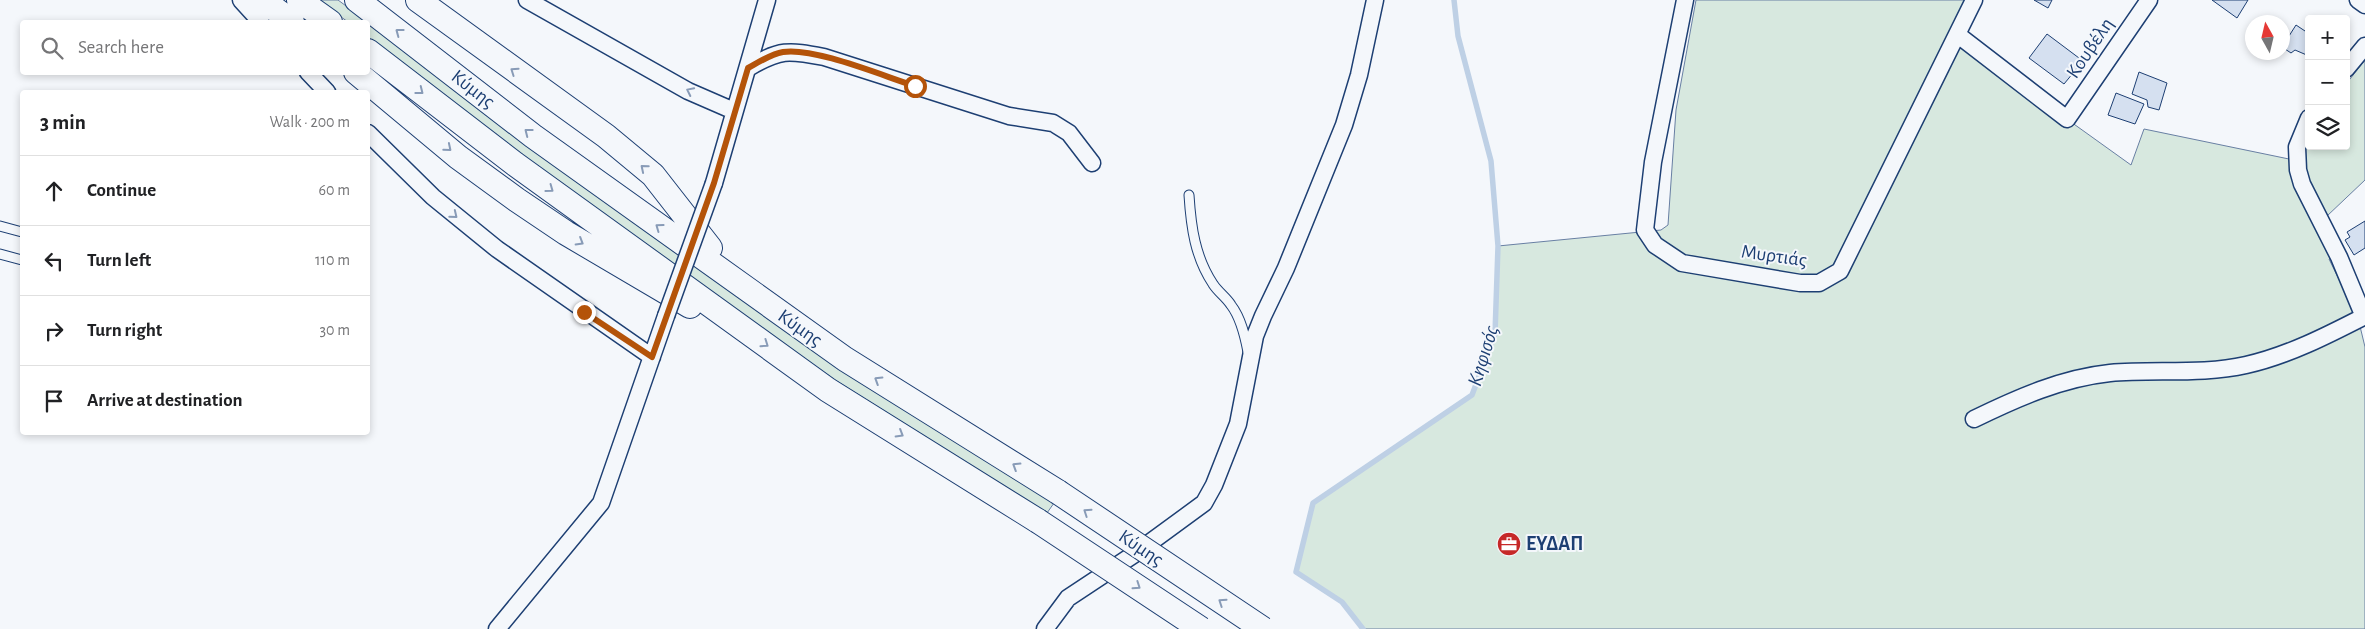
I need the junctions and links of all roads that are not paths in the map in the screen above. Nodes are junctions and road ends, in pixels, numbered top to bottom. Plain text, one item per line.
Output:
1 (241, 0) edge
2 (263, 0) edge
3 (299, 0) edge
4 (357, 0) edge
5 (418, 0) edge
6 (527, 0) edge
7 (767, 0) edge
8 (1375, 0) edge
9 (1685, 0) edge
10 (1974, 0) edge
11 (2149, 0) edge
12 (2358, 0) edge
13 (2365, 5) edge
14 (259, 20) edge
15 (289, 20) edge
16 (327, 20) edge
17 (1958, 35) junction
18 (2365, 46) edge
19 (370, 53) edge
20 (2350, 64) edge
21 (748, 68) junction
22 (311, 75) edge
23 (360, 75) edge
24 (325, 90) edge
25 (734, 111) junction
26 (2305, 128) edge
27 (370, 135) edge
28 (1092, 163) dead end
29 (1189, 196) dead end
30 (0, 226) edge
31 (20, 231) edge
32 (0, 254) edge
33 (20, 259) edge
34 (741, 286) junction
35 (725, 316) junction
36 (2364, 316) edge
37 (652, 357) junction
38 (1250, 362) junction
39 (1974, 419) dead end
40 (497, 629) edge
41 (1045, 629) edge
42 (1201, 629) edge
43 (1263, 629) edge

1 - 14 street
2 - 15 main road
3 - 16 main road
34 -> 4 main road, Κύμης
34 -> 5 main road
25 -> 6 street
7 - 21 street
8 - 38 street
9 - 17 street, Μυρτιάς
10 - 17 street, Μυρτιάς
11 - 17 street, Κουβέλη
12 - 13 street
18 - 20 street
19 -> 35 main road, Κύμης
21 - 25 street
21 - 28 street
22 - 24 street
23 -> 35 main road
25 - 37 street, bridge
26 - 36 street
27 -> 37 street
29 - 38 lane
30 - 31 lane
32 - 33 lane
43 -> 34 main road, Κύμης, bridge
35 -> 42 main road, Κύμης, bridge
36 - 39 street
37 - 40 street
38 - 41 street

